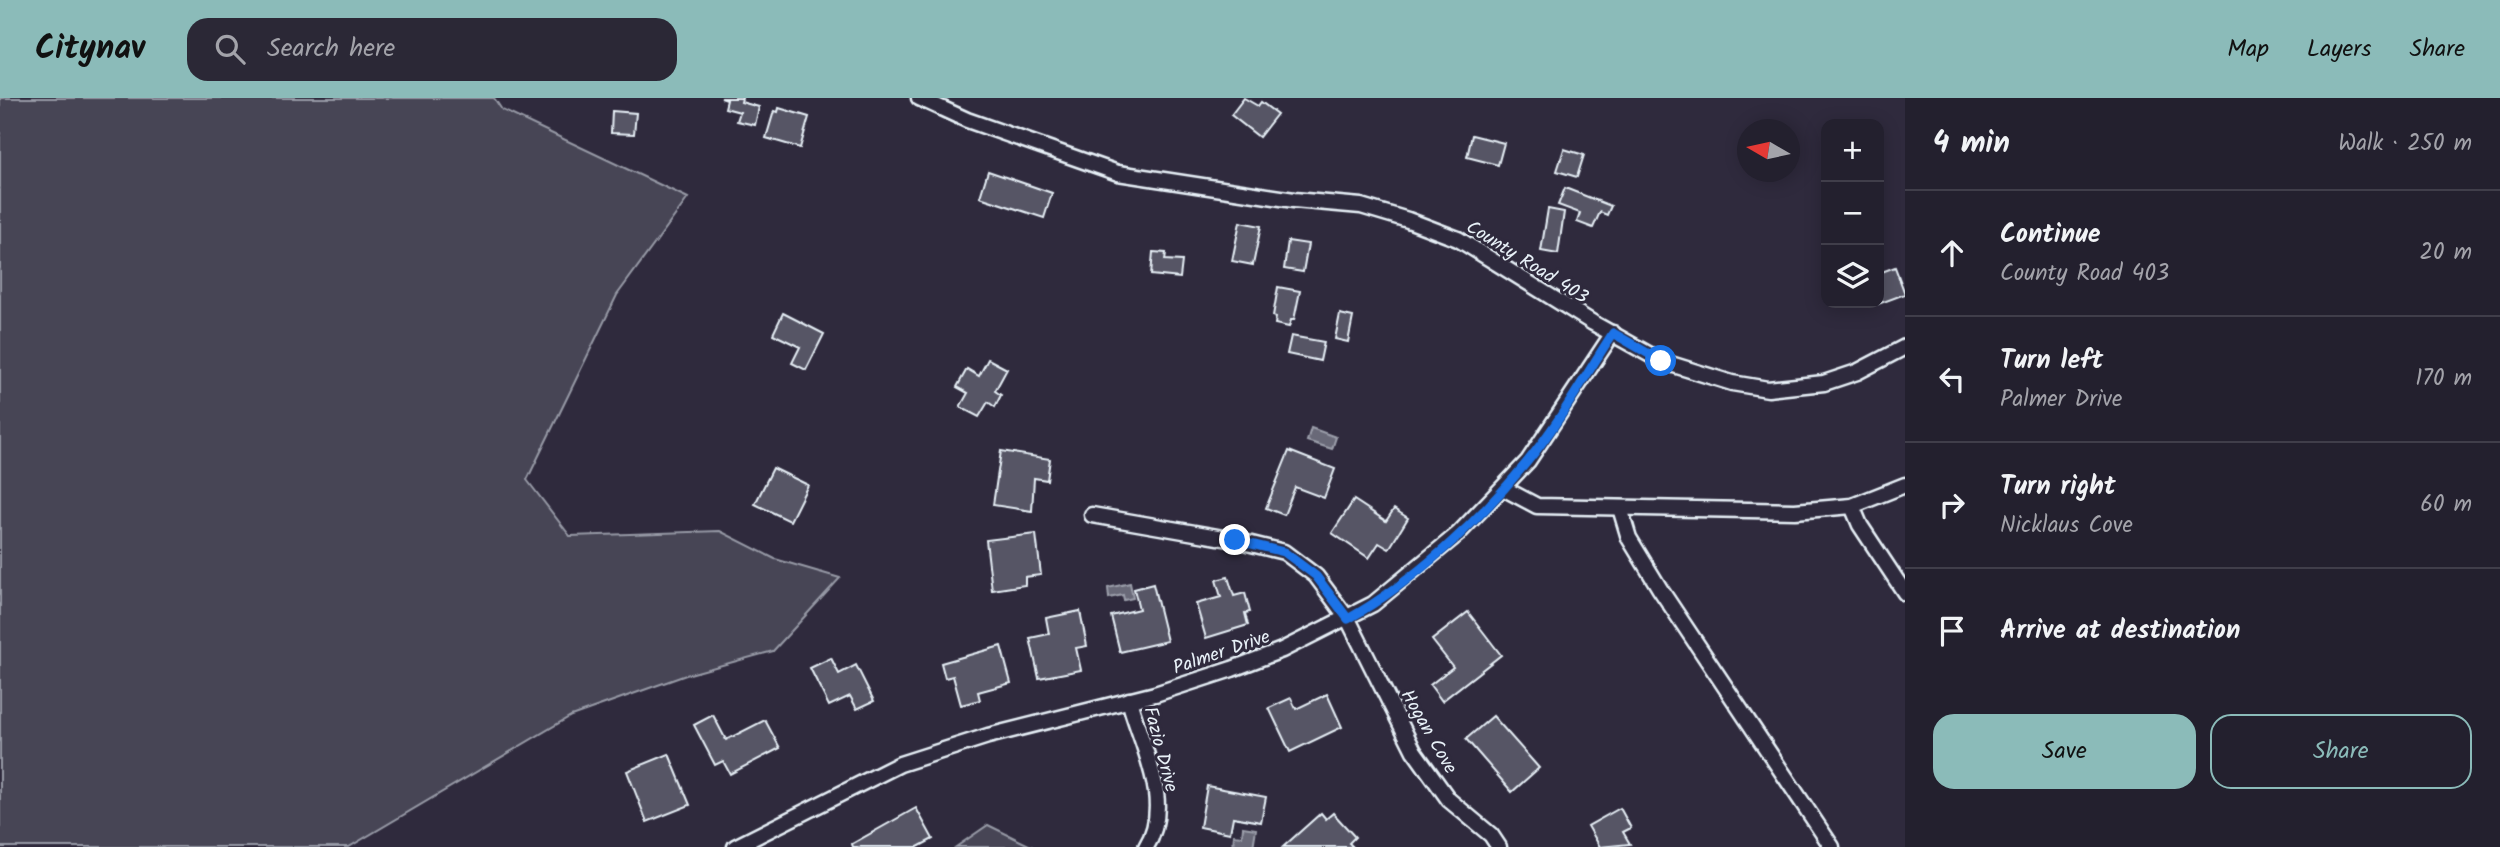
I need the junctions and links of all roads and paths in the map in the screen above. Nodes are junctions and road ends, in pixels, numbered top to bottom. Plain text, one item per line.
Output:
1 (919, 98) edge
2 (1613, 333) junction
3 (1905, 347) edge
4 (1905, 485) edge
5 (1503, 488) junction
6 (1852, 506) junction
7 (1620, 508) junction
8 (1092, 515) dead end
9 (1905, 593) edge
10 (1348, 619) junction
11 (1129, 700) junction
12 (735, 847) edge
13 (1146, 847) edge
14 (1499, 847) edge
15 (1832, 847) edge

1 - 2 street, County Road 403
2 - 3 street, County Road 403
2 - 5 street, Palmer Drive
4 - 6 street
5 - 7 street
5 - 10 street, Palmer Drive
6 - 7 street
6 - 9 street
7 - 15 street
8 - 10 street, Hogan Cove
10 - 11 street, Palmer Drive
10 - 14 street, Hogan Cove
11 - 12 street, Palmer Drive
11 - 13 street, Fazio Drive

